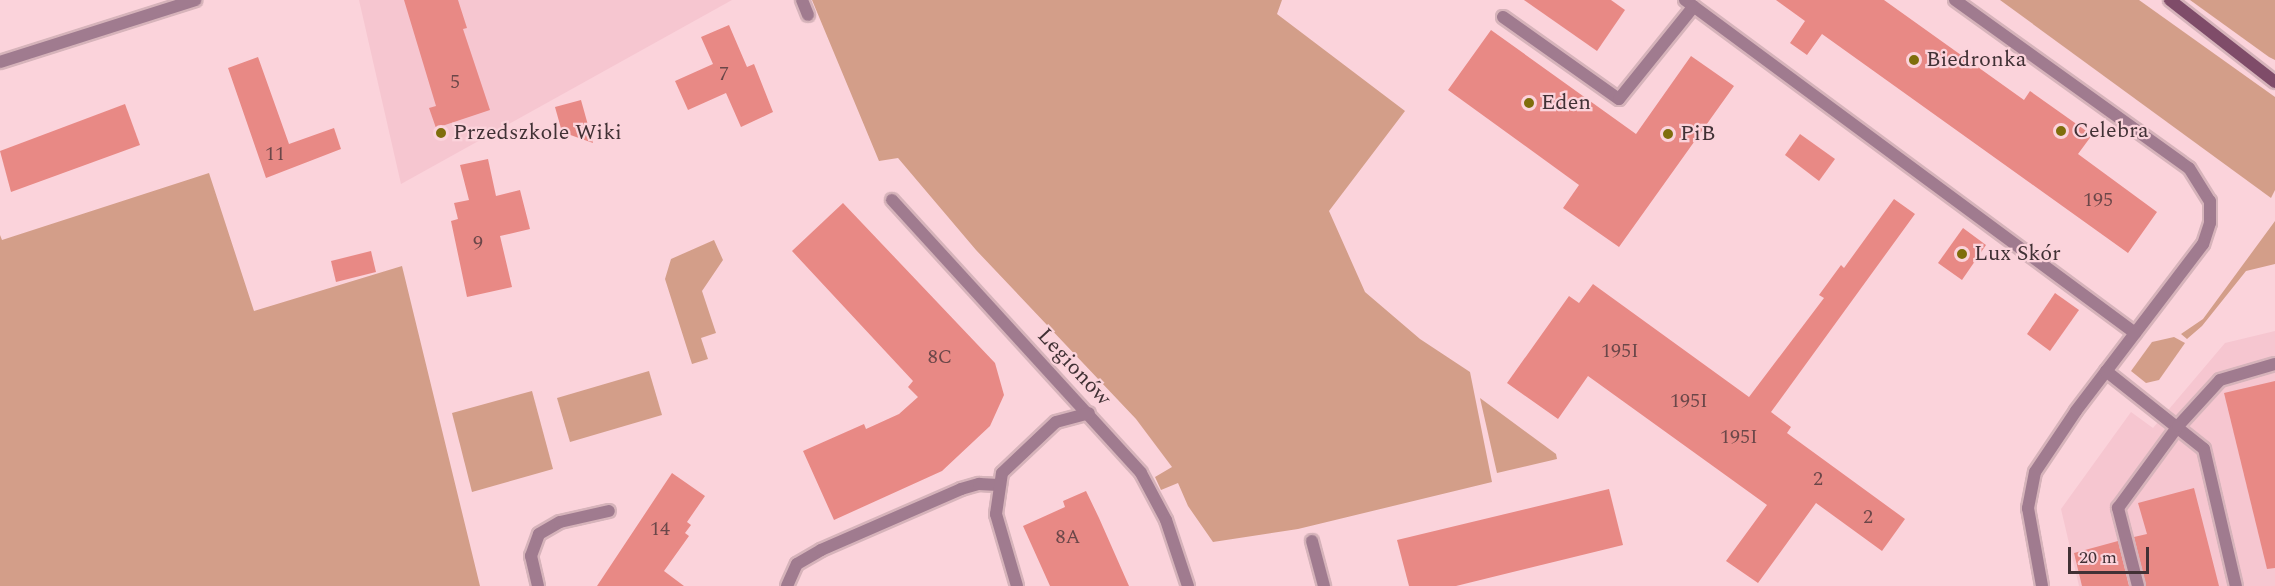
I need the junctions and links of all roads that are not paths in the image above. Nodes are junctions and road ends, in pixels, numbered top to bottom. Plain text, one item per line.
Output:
1 (195, 0) edge
2 (802, 0) edge
3 (1955, 0) edge
4 (2170, 0) edge
5 (1690, 3) edge
6 (808, 15) dead end
7 (1503, 17) dead end
8 (2241, 54) junction
9 (0, 62) edge
10 (2275, 73) edge
11 (2275, 82) edge
12 (892, 200) dead end
13 (2135, 333) junction
14 (2275, 364) edge
15 (2106, 371) junction
16 (1089, 412) junction
17 (2178, 426) junction
18 (999, 485) junction
19 (609, 511) dead end
20 (1312, 541) dead end
21 (538, 586) edge
22 (787, 586) edge
23 (1017, 586) edge
24 (1188, 586) edge
25 (1324, 586) edge
26 (2042, 586) edge
27 (2138, 586) edge
28 (2236, 586) edge

1 - 9 street
2 - 6 street
3 - 13 street
4 - 8 main road
5 - 7 street
5 - 13 street
8 - 10 main road
8 - 11 main road
12 - 16 street, Legionów
13 - 15 street
14 - 17 street
15 - 17 street
15 - 26 street
16 - 18 street
16 - 24 street, Legionów
17 - 27 street
17 - 28 street
18 - 22 street
18 - 23 street
19 - 21 street
20 - 25 street

